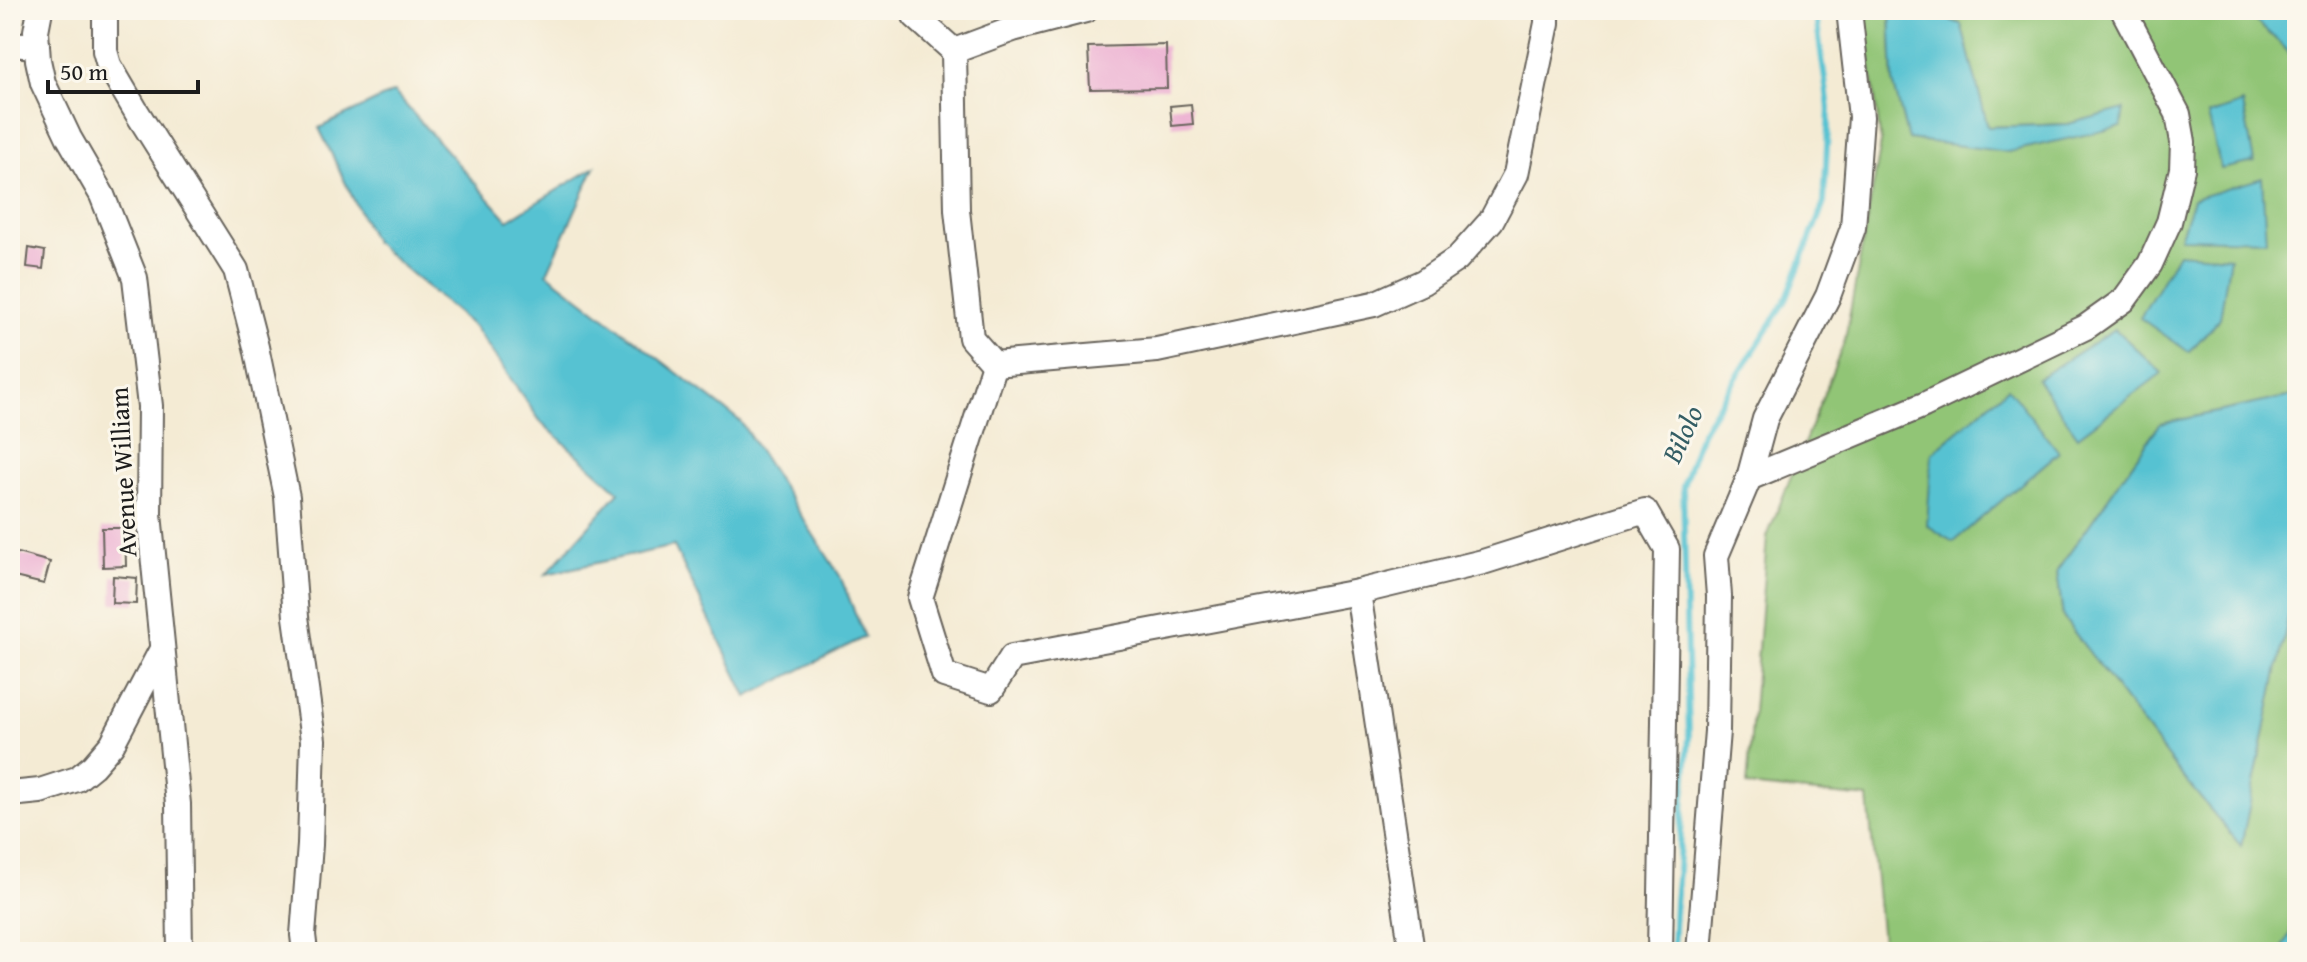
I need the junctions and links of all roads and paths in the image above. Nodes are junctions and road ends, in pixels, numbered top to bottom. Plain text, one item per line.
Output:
1 (40, 10) edge
2 (107, 10) edge
3 (915, 10) edge
4 (1086, 10) edge
5 (1547, 10) edge
6 (1849, 10) edge
7 (2123, 11) edge
8 (10, 44) edge
9 (37, 46) junction
10 (954, 51) junction
11 (994, 364) junction
12 (1749, 478) junction
13 (1358, 592) junction
14 (163, 647) junction
15 (10, 794) edge
16 (180, 952) edge
17 (305, 952) edge
18 (1412, 952) edge
19 (1660, 952) edge
20 (1699, 952) edge

1 - 9 street, Avenue William
2 - 17 street
3 - 10 street
4 - 10 street
5 - 11 street
6 - 12 street
7 - 12 street
8 - 9 street
9 - 14 street, Avenue William
10 - 11 street
11 - 13 street
12 - 20 street
13 - 18 street
13 - 19 street
14 - 15 street
14 - 16 street, Avenue William

